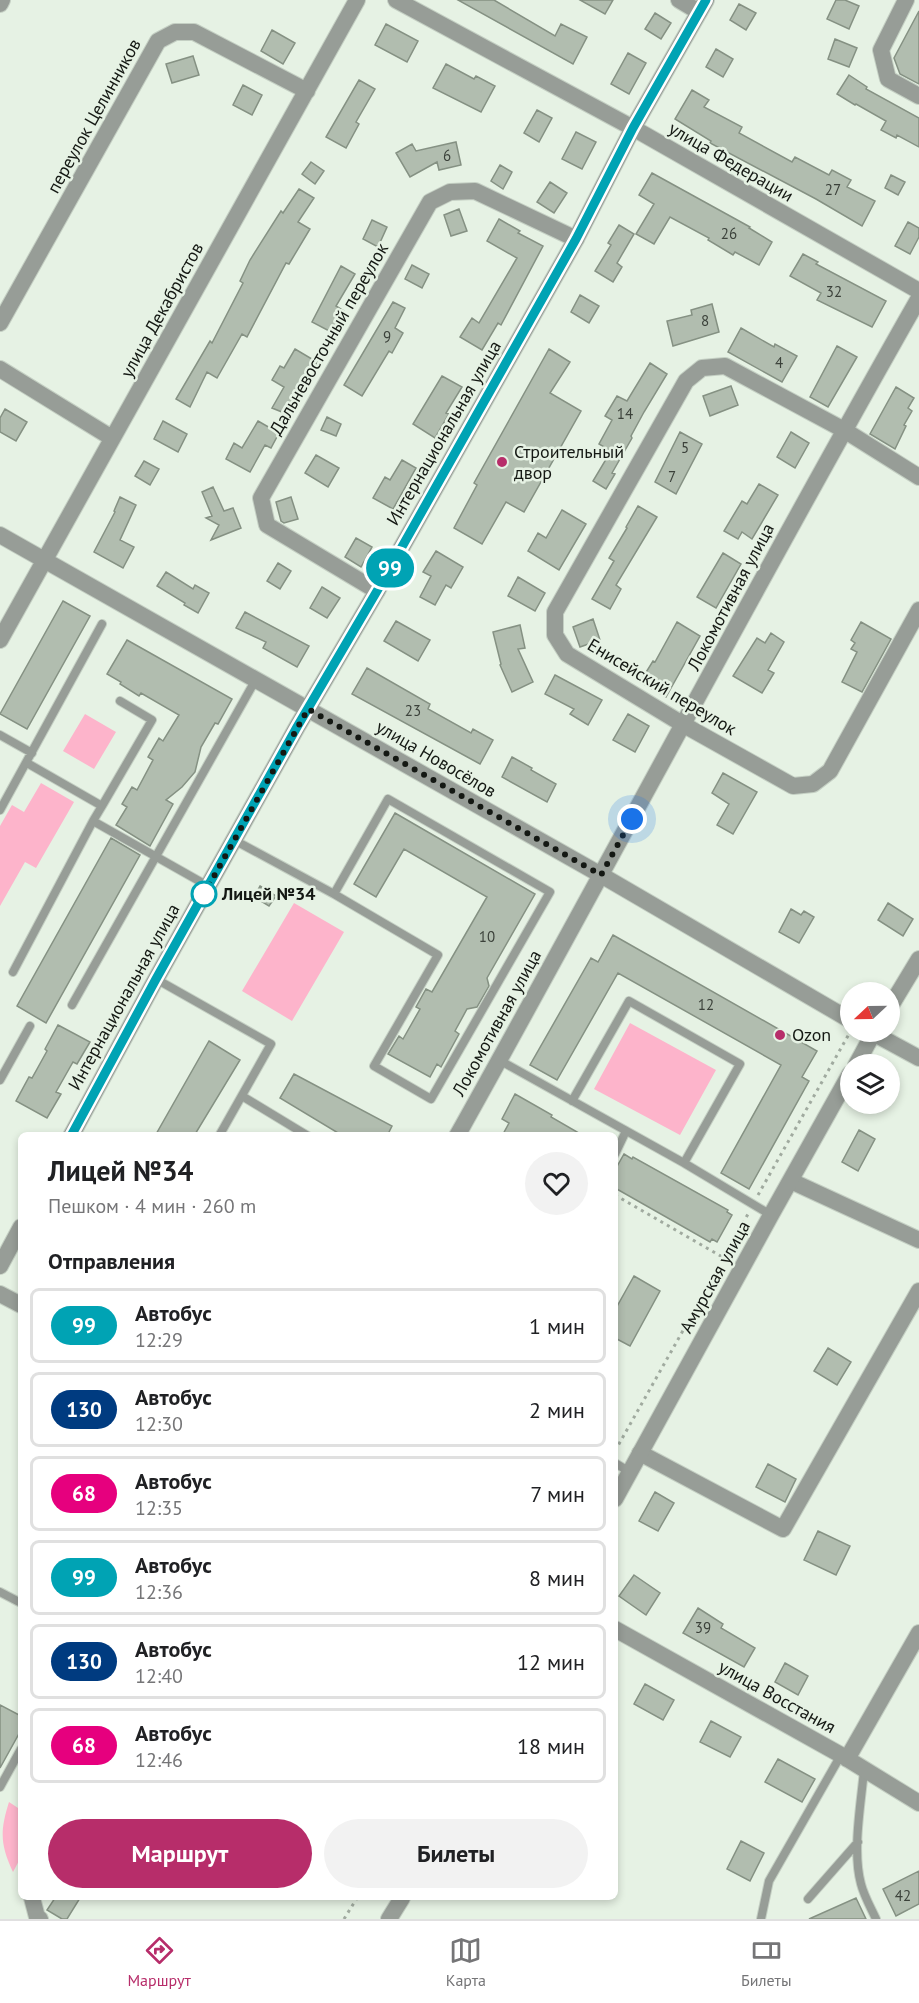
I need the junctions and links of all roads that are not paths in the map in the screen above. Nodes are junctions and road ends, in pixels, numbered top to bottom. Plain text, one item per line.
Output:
1 (2, 0) edge
2 (357, 0) edge
3 (396, 0) edge
4 (679, 0) edge
5 (906, 0) edge
6 (0, 4) edge
7 (703, 6) edge
8 (307, 91) junction
9 (919, 96) edge
10 (633, 128) junction
11 (576, 239) junction
12 (919, 291) edge
13 (919, 298) edge
14 (0, 323) edge
15 (0, 369) edge
16 (844, 430) junction
17 (112, 438) junction
18 (919, 477) edge
19 (0, 535) edge
20 (45, 560) junction
21 (377, 591) junction
22 (919, 610) edge
23 (102, 624) dead end
24 (0, 640) edge
25 (255, 681) junction
26 (120, 701) dead end
27 (308, 709) junction
28 (684, 725) junction
29 (0, 735) edge
30 (32, 753) junction
31 (27, 763) junction
32 (102, 806) junction
33 (0, 810) edge
34 (93, 821) junction
35 (234, 840) junction
36 (155, 855) junction
37 (601, 875) junction
38 (208, 886) junction
39 (334, 894) junction
40 (919, 959) edge
41 (13, 972) dead end
42 (156, 979) junction
43 (900, 990) edge
44 (72, 1005) dead end
45 (840, 1014) edge
46 (30, 1026) dead end
47 (891, 1042) edge
48 (919, 1058) edge
49 (499, 1060) junction
50 (0, 1080) edge
51 (840, 1092) edge
52 (242, 1096) junction
53 (572, 1101) junction
54 (626, 1131) junction
55 (73, 1132) edge
56 (221, 1132) edge
57 (301, 1132) edge
58 (459, 1132) edge
59 (618, 1148) edge
60 (684, 1163) junction
61 (791, 1181) junction
62 (771, 1215) junction
63 (18, 1233) edge
64 (919, 1240) edge
65 (0, 1266) edge
66 (919, 1291) edge
67 (0, 1294) edge
68 (18, 1303) edge
69 (640, 1453) junction
70 (618, 1465) edge
71 (630, 1472) junction
72 (618, 1494) edge
73 (0, 1592) edge
74 (18, 1602) edge
75 (618, 1631) edge
76 (919, 1633) edge
77 (18, 1754) edge
78 (844, 1757) junction
79 (864, 1770) junction
80 (0, 1787) edge
81 (919, 1803) edge
82 (858, 1842) junction
83 (808, 1899) dead end
84 (33, 1900) edge
85 (401, 1900) edge
86 (38, 1918) edge
87 (389, 1919) edge
88 (761, 1919) edge
89 (876, 1919) edge

1 - 6 street
2 - 8 street, улица Декабристов
3 - 10 street, улица Федерации
4 - 7 street
5 - 9 street
7 - 10 street, Интернациональная улица
8 - 14 street, переулок Целинников
8 - 17 street, улица Декабристов
10 - 11 street, Интернациональная улица
10 - 12 street, улица Федерации
11 - 21 street, Интернациональная улица
11 - 21 street, Дальневосточный переулок
13 - 16 street, Локомотивная улица
15 - 17 street
16 - 18 street, Енисейский переулок
16 - 28 street, Локомотивная улица
16 - 28 street, Енисейский переулок
17 - 20 street, улица Декабристов
19 - 20 street, улица Новосёлов
20 - 24 street, улица Декабристов
20 - 25 street, улица Новосёлов
21 - 27 street, Интернациональная улица
22 - 28 street, Енисейский переулок
23 - 30 lane
25 - 27 street, улица Новосёлов
25 - 36 lane
26 - 32 lane
27 - 35 street, Интернациональная улица
27 - 37 street, улица Новосёлов
28 - 37 street, Локомотивная улица
29 - 30 lane
30 - 31 lane
31 - 32 lane
31 - 33 lane
32 - 34 lane
34 - 36 lane
34 - 41 lane
35 - 38 street, Интернациональная улица
35 - 39 lane
36 - 38 lane
36 - 44 lane
37 - 45 street, улица Новосёлов
37 - 49 street, Локомотивная улица
38 - 42 street, Интернациональная улица
39 - 39 lane
40 - 43 street
42 - 52 lane
42 - 55 street, Интернациональная улица
46 - 50 lane
47 - 48 street
49 - 53 lane
49 - 58 street, Локомотивная улица
51 - 61 street, Амурская улица
52 - 56 lane
52 - 57 lane
53 - 54 lane
53 - 60 lane
54 - 59 lane
54 - 60 lane
60 - 62 lane
61 - 62 street, Амурская улица
61 - 64 street
62 - 69 street, Амурская улица
63 - 65 street
66 - 69 street
67 - 68 street
69 - 71 street, Амурская улица
70 - 71 lane
71 - 72 street, Амурская улица
73 - 74 lane
75 - 78 street, улица Восстания
76 - 78 street
77 - 80 lane
78 - 79 street, улица Восстания
78 - 88 lane
79 - 81 street, улица Восстания
79 - 82 lane
82 - 83 lane
82 - 89 lane
84 - 86 street
85 - 87 street

